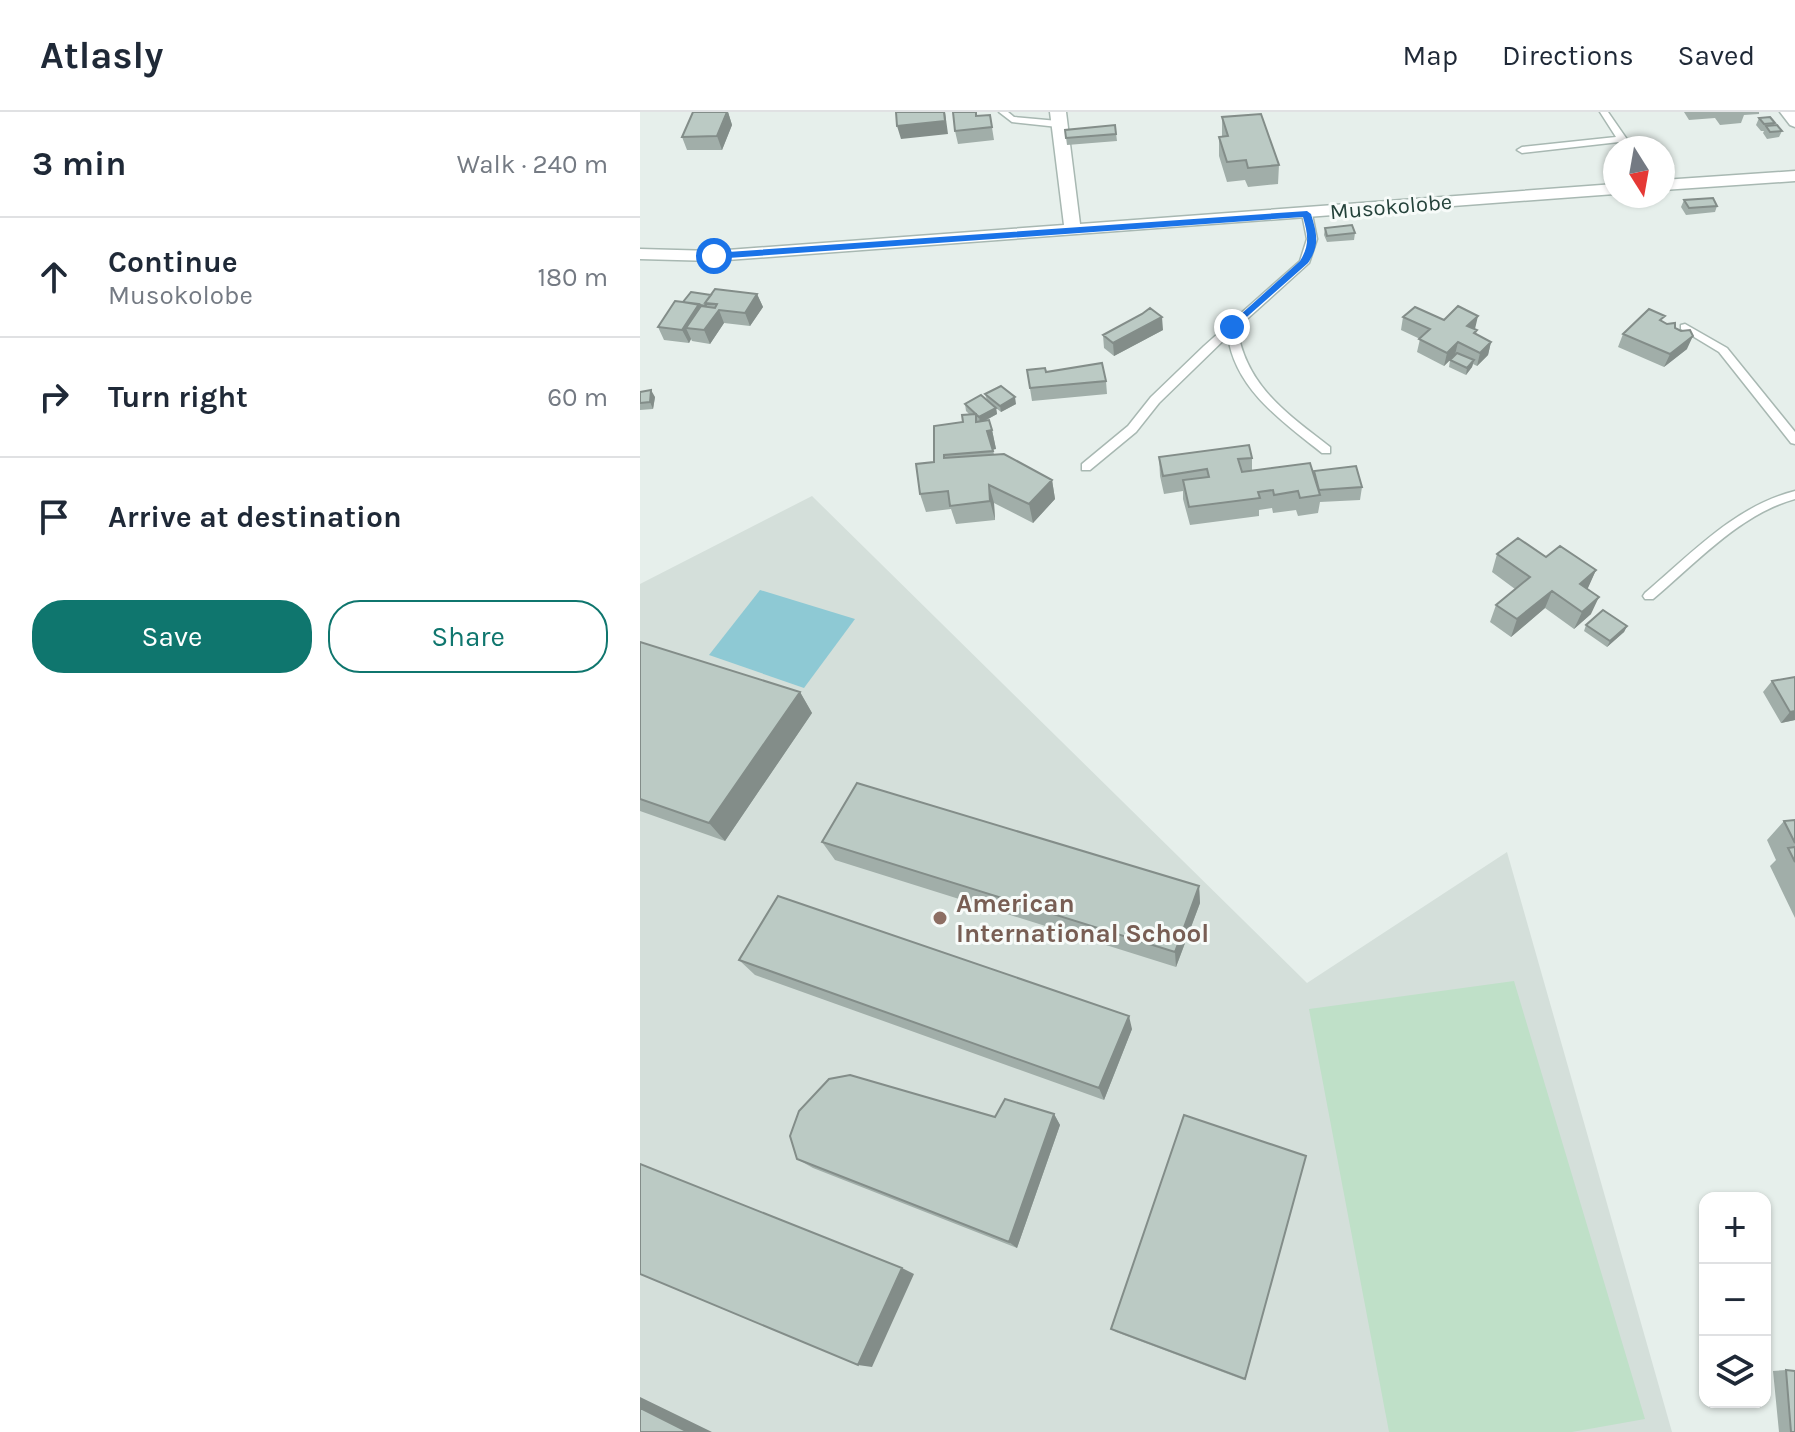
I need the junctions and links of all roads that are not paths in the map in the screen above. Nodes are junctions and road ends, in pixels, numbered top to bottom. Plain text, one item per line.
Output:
1 (1003, 112) edge
2 (1604, 112) edge
3 (1788, 112) edge
4 (1058, 118) edge
5 (1795, 122) edge
6 (1620, 136) edge
7 (1603, 145) edge
8 (1522, 150) dead end
9 (1795, 176) edge
10 (1675, 184) edge
11 (1603, 190) edge
12 (1307, 214) junction
13 (1073, 231) junction
14 (640, 254) edge
15 (1232, 327) junction
16 (1685, 327) edge
17 (1795, 440) edge
18 (1326, 450) dead end
19 (1086, 467) dead end
20 (1795, 495) edge
21 (1649, 596) dead end

1 - 4 lane
2 - 6 lane
3 - 5 street
4 - 13 street
7 - 8 lane
9 - 10 street
11 - 12 street, Musokolobe
12 - 13 street, Musokolobe
12 - 15 lane
13 - 14 street, Musokolobe
15 - 18 lane
15 - 19 lane
16 - 17 lane
20 - 21 lane

